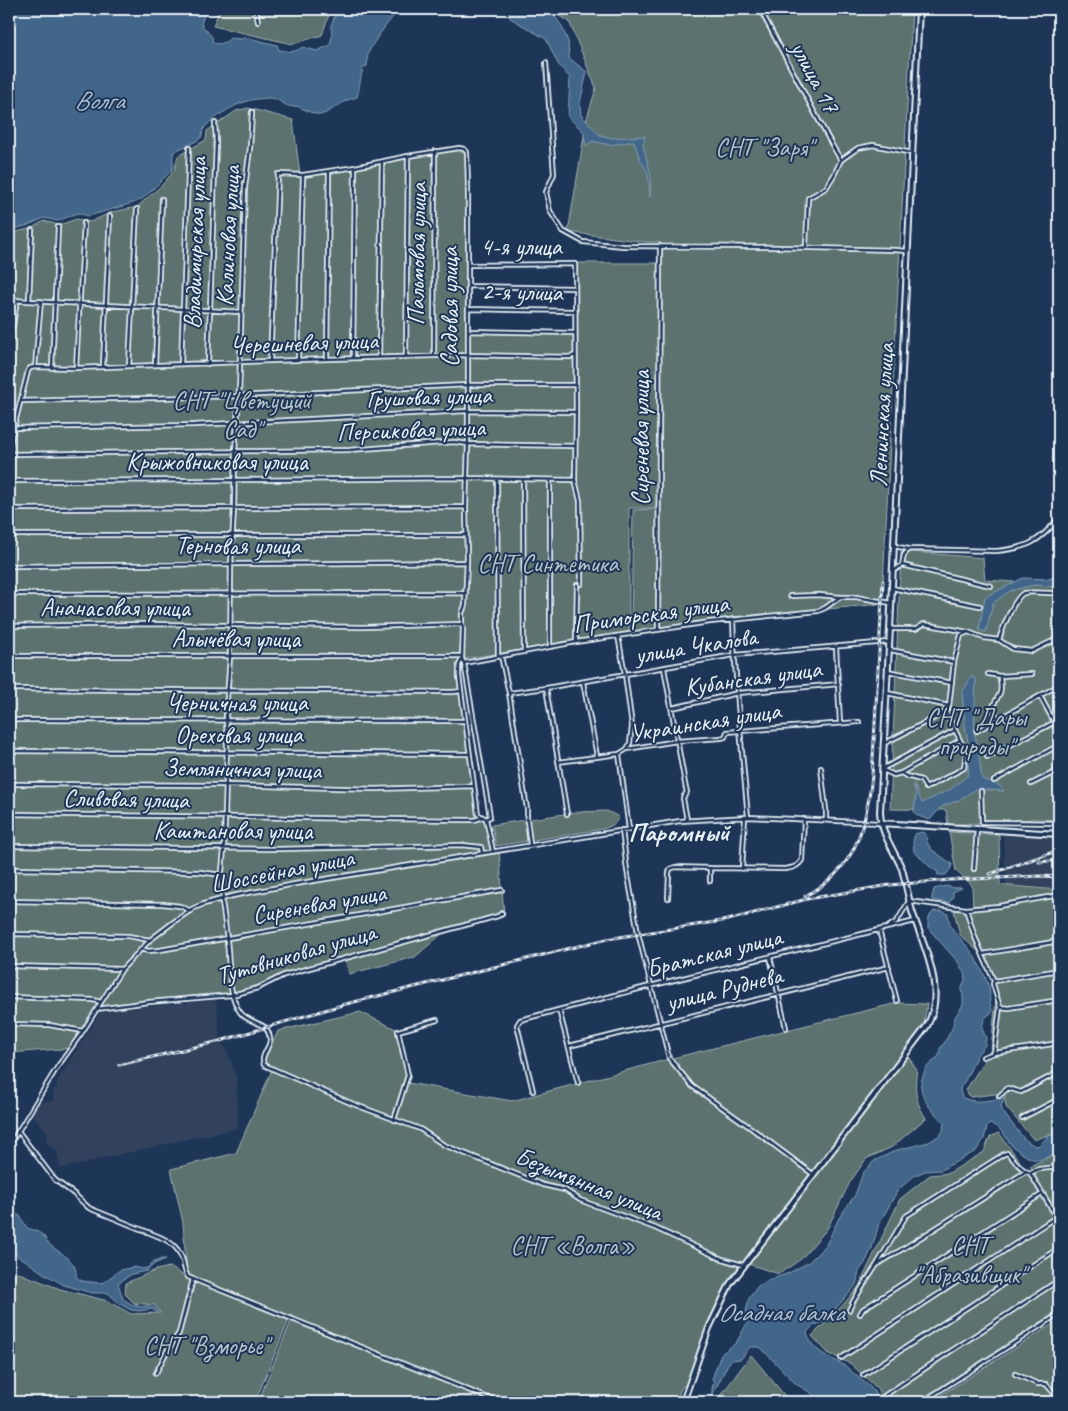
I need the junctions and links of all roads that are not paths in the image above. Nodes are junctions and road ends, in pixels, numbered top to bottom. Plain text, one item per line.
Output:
1 (256, 9) edge
2 (760, 9) edge
3 (919, 9) edge
4 (258, 22) dead end
5 (546, 63) dead end
6 (252, 112) dead end
7 (215, 123) dead end
8 (189, 148) dead end
9 (435, 152) junction
10 (912, 153) junction
11 (408, 156) junction
12 (841, 160) junction
13 (382, 162) junction
14 (355, 167) junction
15 (329, 171) junction
16 (303, 175) junction
17 (162, 199) dead end
18 (136, 209) dead end
19 (110, 216) dead end
20 (84, 223) dead end
21 (58, 227) dead end
22 (32, 230) dead end
23 (660, 246) junction
24 (806, 247) junction
25 (907, 252) junction
26 (467, 265) junction
27 (468, 286) junction
28 (575, 288) junction
29 (9, 300) edge
30 (16, 300) junction
31 (28, 301) junction
32 (40, 301) junction
33 (54, 302) junction
34 (80, 303) junction
35 (106, 304) junction
36 (131, 306) junction
37 (158, 307) junction
38 (184, 308) junction
39 (468, 309) junction
40 (210, 310) junction
41 (576, 311) junction
42 (241, 312) junction
43 (468, 331) junction
44 (575, 333) junction
45 (9, 339) edge
46 (468, 355) junction
47 (575, 355) junction
48 (434, 356) junction
49 (379, 357) junction
50 (406, 357) junction
51 (353, 358) junction
52 (327, 359) junction
53 (298, 360) junction
54 (270, 362) junction
55 (240, 363) junction
56 (181, 364) junction
57 (208, 364) junction
58 (155, 365) junction
59 (129, 366) junction
60 (35, 367) junction
61 (103, 367) junction
62 (52, 368) junction
63 (76, 368) junction
64 (468, 385) junction
65 (576, 385) junction
66 (239, 396) junction
67 (21, 401) junction
68 (467, 411) junction
69 (576, 412) junction
70 (238, 423) junction
71 (13, 428) junction
72 (468, 444) junction
73 (575, 446) junction
74 (9, 447) edge
75 (235, 451) junction
76 (9, 454) edge
77 (467, 478) junction
78 (497, 479) junction
79 (234, 480) junction
80 (523, 480) junction
81 (550, 480) junction
82 (575, 480) junction
83 (9, 481) edge
84 (466, 507) junction
85 (234, 508) junction
86 (9, 509) edge
87 (1059, 518) edge
88 (466, 535) junction
89 (9, 536) edge
90 (233, 536) junction
91 (894, 546) junction
92 (909, 549) junction
93 (467, 562) junction
94 (232, 564) junction
95 (9, 566) edge
96 (902, 566) junction
97 (892, 572) junction
98 (581, 584) dead end
99 (577, 585) dead end
100 (991, 586) dead end
101 (892, 588) junction
102 (466, 593) junction
103 (9, 594) edge
104 (231, 594) junction
105 (1059, 594) edge
106 (790, 596) dead end
107 (840, 597) junction
108 (891, 603) junction
109 (980, 606) dead end
110 (733, 619) junction
111 (462, 624) junction
112 (9, 626) edge
113 (230, 626) junction
114 (890, 629) junction
115 (658, 630) junction
116 (968, 632) junction
117 (618, 636) junction
118 (1059, 638) edge
119 (999, 640) junction
120 (576, 642) junction
121 (889, 642) junction
122 (550, 647) junction
123 (836, 647) junction
124 (889, 650) junction
125 (524, 652) junction
126 (734, 655) junction
127 (9, 656) edge
128 (462, 656) junction
129 (499, 656) junction
130 (230, 657) junction
131 (954, 662) junction
132 (464, 663) junction
133 (664, 668) junction
134 (887, 671) junction
135 (625, 674) junction
136 (988, 674) dead end
137 (1032, 674) dead end
138 (1000, 676) junction
139 (583, 682) junction
140 (952, 683) junction
141 (838, 684) junction
142 (1059, 685) edge
143 (546, 688) junction
144 (9, 689) edge
145 (228, 690) junction
146 (461, 691) junction
147 (509, 692) junction
148 (738, 693) junction
149 (886, 693) junction
150 (1040, 696) junction
151 (949, 706) junction
152 (672, 708) junction
153 (946, 712) junction
154 (998, 719) junction
155 (9, 720) edge
156 (226, 720) junction
157 (1059, 720) edge
158 (464, 721) junction
159 (859, 722) dead end
160 (840, 723) junction
161 (1054, 723) junction
162 (955, 730) junction
163 (740, 731) junction
164 (977, 731) dead end
165 (1059, 731) edge
166 (960, 740) junction
167 (677, 741) junction
168 (883, 744) junction
169 (1059, 745) edge
170 (626, 749) junction
171 (9, 751) edge
172 (227, 753) junction
173 (469, 754) junction
174 (619, 754) junction
175 (597, 756) junction
176 (987, 757) dead end
177 (558, 762) junction
178 (821, 768) dead end
179 (882, 769) junction
180 (1059, 770) edge
181 (901, 773) junction
182 (994, 780) dead end
183 (9, 784) edge
184 (1031, 784) dead end
185 (226, 785) junction
186 (474, 786) junction
187 (981, 791) dead end
188 (9, 814) edge
189 (567, 814) dead end
190 (746, 817) junction
191 (225, 818) junction
192 (483, 818) junction
193 (804, 819) junction
194 (486, 820) junction
195 (687, 820) junction
196 (826, 820) junction
197 (880, 823) junction
198 (1059, 823) edge
199 (629, 828) junction
200 (977, 829) junction
201 (622, 830) junction
202 (1059, 834) edge
203 (530, 844) junction
204 (9, 846) edge
205 (224, 849) junction
206 (493, 851) junction
207 (482, 853) junction
208 (710, 868) junction
209 (9, 869) edge
210 (742, 869) junction
211 (974, 869) dead end
212 (222, 874) junction
213 (710, 881) dead end
214 (502, 890) dead end
215 (1059, 895) edge
216 (223, 898) junction
217 (668, 898) dead end
218 (9, 901) edge
219 (909, 901) junction
220 (966, 909) junction
221 (191, 910) junction
222 (502, 913) dead end
223 (915, 921) junction
224 (887, 928) junction
225 (879, 930) junction
226 (9, 934) edge
227 (227, 938) junction
228 (150, 940) junction
229 (1059, 941) edge
230 (141, 949) junction
231 (983, 954) junction
232 (770, 957) junction
233 (9, 966) edge
234 (889, 966) junction
235 (122, 969) junction
236 (1059, 970) edge
237 (994, 981) junction
238 (650, 986) junction
239 (778, 993) junction
240 (232, 995) junction
241 (9, 998) edge
242 (1059, 1000) edge
243 (897, 1001) dead end
244 (101, 1002) junction
245 (1000, 1007) junction
246 (97, 1009) junction
247 (559, 1010) junction
248 (437, 1020) dead end
249 (660, 1023) junction
250 (9, 1024) edge
251 (786, 1028) dead end
252 (83, 1031) junction
253 (1059, 1043) edge
254 (569, 1046) junction
255 (994, 1053) junction
256 (983, 1057) dead end
257 (1059, 1072) edge
258 (578, 1083) dead end
259 (533, 1091) dead end
260 (998, 1096) dead end
261 (1059, 1099) edge
262 (1022, 1118) dead end
263 (394, 1120) junction
264 (18, 1131) junction
265 (9, 1146) edge
266 (1059, 1166) edge
267 (1026, 1172) junction
268 (1030, 1173) junction
269 (814, 1175) junction
270 (1042, 1194) junction
271 (1059, 1210) edge
272 (1055, 1215) junction
273 (1059, 1222) edge
274 (1059, 1248) edge
275 (744, 1265) junction
276 (876, 1266) junction
277 (194, 1279) junction
278 (1059, 1280) edge
279 (850, 1310) dead end
280 (860, 1314) dead end
281 (1059, 1314) edge
282 (840, 1358) dead end
283 (156, 1373) dead end
284 (1015, 1374) dead end
285 (864, 1375) dead end
286 (884, 1396) dead end
287 (1059, 1399) edge
288 (498, 1402) edge
289 (683, 1402) edge
290 (922, 1402) edge

1 - 4 street
2 - 12 street, улица 17
3 - 10 street, Ленинская улица
5 - 23 street
6 - 42 street, Калиновая улица
7 - 40 street, Владимирская улица
8 - 38 street
9 - 11 street, Садовая улица
9 - 26 street, Садовая улица
9 - 48 street, Пальмовая улица
10 - 12 street
10 - 25 street, Ленинская улица
11 - 13 street, Садовая улица
11 - 50 street
12 - 24 street
13 - 14 street, Садовая улица
13 - 49 street
14 - 15 street, Садовая улица
14 - 51 street
15 - 16 street, Садовая улица
15 - 52 street
16 - 53 street
16 - 54 street, Садовая улица
17 - 37 street
18 - 36 street
19 - 35 street
20 - 34 street
21 - 33 street
22 - 31 street
23 - 24 street
23 - 115 street, Сиреневая улица
24 - 25 street
25 - 91 street, Ленинская улица
26 - 27 street, Садовая улица
26 - 28 street, 4-я улица
27 - 28 street
27 - 39 street, Садовая улица
28 - 41 street
29 - 30 street
30 - 31 street
30 - 45 street
31 - 32 street
32 - 33 street
32 - 60 street
33 - 34 street
33 - 62 street
34 - 35 street
34 - 63 street
35 - 36 street
35 - 61 street
36 - 37 street
36 - 59 street
37 - 38 street
37 - 58 street
38 - 40 street
38 - 56 street
39 - 41 street, 2-я улица
39 - 43 street, Садовая улица
40 - 42 street
40 - 57 street, Владимирская улица
41 - 44 street
42 - 55 street, Калиновая улица
43 - 44 street
43 - 46 street, Садовая улица
44 - 47 street
46 - 47 street, Черешневая улица
46 - 48 street, Черешневая улица
46 - 64 street, Садовая улица
47 - 65 street
48 - 50 street, Черешневая улица
49 - 50 street, Черешневая улица
49 - 51 street, Черешневая улица
51 - 52 street, Черешневая улица
52 - 53 street, Черешневая улица
53 - 54 street, Черешневая улица
54 - 55 street, Черешневая улица
55 - 57 street, Черешневая улица
55 - 66 street, Калиновая улица
56 - 57 street, Черешневая улица
56 - 58 street, Черешневая улица
58 - 59 street, Черешневая улица
59 - 61 street, Черешневая улица
60 - 62 street, Черешневая улица
60 - 67 street
61 - 63 street, Черешневая улица
62 - 63 street, Черешневая улица
64 - 65 street
64 - 66 street
64 - 68 street, Садовая улица
65 - 69 street
66 - 67 street
66 - 70 street, Калиновая улица
67 - 71 street
68 - 69 street, Грушовая улица
68 - 70 street, Грушовая улица
68 - 72 street, Садовая улица
69 - 73 street
70 - 71 street, Грушовая улица
70 - 75 street, Калиновая улица
71 - 74 street
72 - 73 street, Персиковая улица
72 - 75 street, Персиковая улица
72 - 77 street, Садовая улица
73 - 82 street
75 - 76 street, Персиковая улица
75 - 79 street, Калиновая улица
77 - 78 street, Крыжовниковая улица
77 - 79 street, Крыжовниковая улица
77 - 84 street, Садовая улица
78 - 80 street, Крыжовниковая улица
78 - 129 street
79 - 83 street, Крыжовниковая улица
79 - 85 street, Калиновая улица
80 - 81 street, Крыжовниковая улица
80 - 125 street
81 - 82 street, Крыжовниковая улица
81 - 122 street
82 - 98 street
84 - 85 street
84 - 88 street, Садовая улица
85 - 86 street
85 - 90 street, Калиновая улица
87 - 92 street
88 - 90 street
88 - 93 street, Садовая улица
89 - 90 street
90 - 94 street, Калиновая улица
91 - 92 street
91 - 97 street, Ленинская улица
92 - 96 street
93 - 94 street, Терновая улица
93 - 102 street, Садовая улица
94 - 95 street, Терновая улица
94 - 104 street, Калиновая улица
96 - 97 street
96 - 100 street
97 - 101 street, Ленинская улица
99 - 120 street
101 - 108 street, Ленинская улица
101 - 109 street
102 - 104 street
102 - 111 street, Садовая улица
103 - 104 street
104 - 113 street, Калиновая улица
105 - 119 street
106 - 107 street
107 - 108 street
107 - 110 street, Приморская улица
108 - 114 street, Ленинская улица
110 - 115 street, Приморская улица
110 - 126 street
111 - 113 street, Ананасовая улица
111 - 128 street, Садовая улица
112 - 113 street, Ананасовая улица
113 - 130 street, Калиновая улица
114 - 116 street
114 - 121 street, Ленинская улица
115 - 117 street, Приморская улица
116 - 119 street
116 - 131 street
117 - 120 street, Приморская улица
117 - 135 street
118 - 119 street
120 - 122 street, Приморская улица
121 - 123 street, улица Чкалова
121 - 124 street, Ленинская улица
122 - 125 street, Приморская улица
123 - 126 street, улица Чкалова
123 - 141 street
124 - 131 street
124 - 134 street, Ленинская улица
125 - 129 street, Приморская улица
126 - 133 street, улица Чкалова
126 - 148 street
127 - 130 street, Алычёвая улица
128 - 130 street, Алычёвая улица
128 - 132 street
128 - 146 street, Садовая улица
129 - 132 street, Приморская улица
129 - 147 street
130 - 145 street, Калиновая улица
131 - 140 street
132 - 194 street
133 - 135 street, улица Чкалова
133 - 152 street
134 - 140 street
134 - 149 street, Ленинская улица
135 - 139 street, улица Чкалова
135 - 170 street
136 - 138 street
137 - 138 street
138 - 154 street
139 - 143 street, улица Чкалова
139 - 175 street
140 - 151 street
141 - 148 street, Кубанская улица
141 - 160 street
142 - 150 street
143 - 147 street, улица Чкалова
143 - 177 street
144 - 145 street
145 - 146 street
145 - 156 street, Калиновая улица
146 - 158 street, Садовая улица
147 - 203 street
148 - 152 street, Кубанская улица
148 - 163 street
149 - 151 street
149 - 168 street, Ленинская улица
150 - 154 street
150 - 161 street
151 - 153 street
152 - 167 street
153 - 162 street
153 - 168 street
154 - 164 street
155 - 156 street, Черничная улица
156 - 158 street, Черничная улица
156 - 172 street, Калиновая улица
157 - 161 street
158 - 173 street, Садовая улица
159 - 160 street, Украинская улица
160 - 163 street, Украинская улица
161 - 165 street
161 - 176 street
162 - 166 street
162 - 179 street
163 - 167 street, Украинская улица
163 - 190 street
166 - 181 street
166 - 181 street
167 - 170 street, Украинская улица
167 - 195 street
168 - 179 street, Ленинская улица
169 - 182 street
170 - 174 street, Украинская улица
171 - 172 street, Ореховая улица
172 - 173 street, Ореховая улица
172 - 185 street, Калиновая улица
173 - 186 street, Садовая улица
174 - 175 street, Украинская улица
174 - 199 street
175 - 177 street, Украинская улица
177 - 189 street
178 - 196 street
179 - 181 street
179 - 197 street, Ленинская улица
180 - 184 street
183 - 185 street, Земляничная улица
185 - 186 street, Земляничная улица
185 - 191 street, Калиновая улица
186 - 192 street, Садовая улица
187 - 198 street
188 - 191 street, Сливовая улица
190 - 193 street, Шоссейная улица
190 - 195 street, Шоссейная улица
190 - 210 street
191 - 192 street, Сливовая улица
191 - 205 street, Калиновая улица
192 - 194 street
193 - 196 street, Шоссейная улица
193 - 210 street
194 - 206 street
195 - 199 street, Шоссейная улица
196 - 197 street, Шоссейная улица
197 - 200 street
197 - 219 street
199 - 201 street, Шоссейная улица
200 - 202 street
200 - 211 street
201 - 203 street, Шоссейная улица
201 - 238 street
203 - 206 street, Шоссейная улица
204 - 205 street, Каштановая улица
205 - 207 street, Каштановая улица
205 - 212 street, Калиновая улица
206 - 207 street, Шоссейная улица
207 - 216 street, Шоссейная улица
208 - 210 street
208 - 213 street
208 - 217 street
209 - 212 street
212 - 216 street, Калиновая улица
214 - 227 street, Сиреневая улица
215 - 220 street
216 - 221 street, Шоссейная улица
216 - 227 street, Калиновая улица
218 - 221 street
219 - 220 street
219 - 223 street
219 - 224 street
220 - 231 street
221 - 228 street, Шоссейная улица
222 - 240 street, Тутовниковая улица
223 - 224 street, Братская улица
223 - 269 street
224 - 225 street, Братская улица
225 - 232 street, Братская улица
225 - 234 street
226 - 228 street
227 - 230 street, Сиреневая улица
227 - 240 street, Калиновая улица
228 - 230 street, Шоссейная улица
229 - 231 street
230 - 235 street, Шоссейная улица
231 - 237 street
232 - 238 street, Братская улица
232 - 239 street
233 - 235 street
234 - 239 street, улица Руднева
234 - 243 street
235 - 244 street, Шоссейная улица
236 - 237 street
237 - 245 street
238 - 247 street, Братская улица
238 - 249 street
239 - 249 street, улица Руднева
239 - 251 street
240 - 246 street, Тутовниковая улица
240 - 263 street, Безымянная улица
241 - 244 street
242 - 245 street
244 - 246 street, Шоссейная улица
245 - 255 street
246 - 252 street, Шоссейная улица
247 - 254 street
247 - 259 street, Братская улица
248 - 263 street
249 - 254 street, улица Руднева
249 - 269 street
250 - 252 street
252 - 264 street, Шоссейная улица
253 - 255 street
254 - 258 street
255 - 256 street
257 - 260 street
261 - 262 street
263 - 275 street, Безымянная улица
264 - 265 street, Шоссейная улица
264 - 277 street
266 - 268 street
267 - 268 street
267 - 276 street
267 - 276 street
268 - 270 street
269 - 275 street
270 - 272 street
270 - 280 street
271 - 272 street
272 - 273 street
272 - 282 street
274 - 285 street
275 - 289 street
276 - 279 street
277 - 283 street
277 - 288 street
278 - 286 street
281 - 290 street
284 - 287 street

